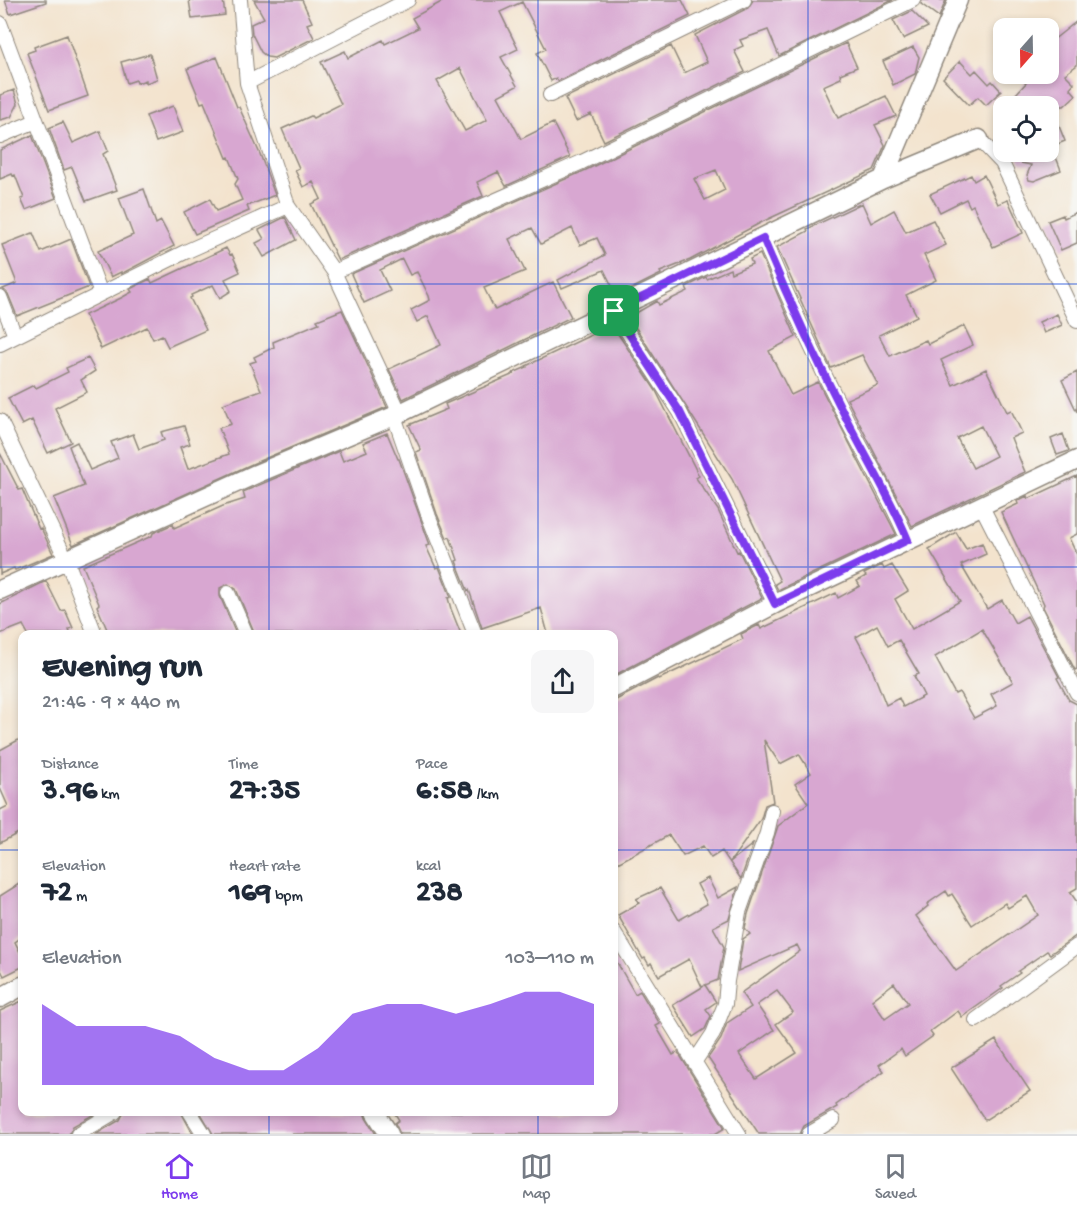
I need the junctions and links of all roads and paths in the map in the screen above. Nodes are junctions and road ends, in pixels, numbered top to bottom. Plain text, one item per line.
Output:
1 (240, 0) edge
2 (408, 0) edge
3 (744, 0) edge
4 (913, 0) edge
5 (958, 0) edge
6 (0, 23) edge
7 (247, 83) junction
8 (550, 95) dead end
9 (36, 121) junction
10 (0, 136) edge
11 (980, 139) joint
12 (883, 179) junction
13 (288, 206) junction
14 (763, 238) junction
15 (334, 272) junction
16 (101, 294) junction
17 (0, 297) edge
18 (614, 311) junction
19 (1077, 321) edge
20 (15, 336) junction
21 (0, 344) edge
22 (394, 416) junction
23 (0, 421) edge
24 (1077, 460) edge
25 (982, 507) junction
26 (908, 540) junction
27 (67, 561) junction
28 (0, 590) edge
29 (228, 593) dead end
30 (775, 604) junction
31 (93, 630) edge
32 (244, 630) edge
33 (473, 630) edge
34 (618, 686) edge
35 (1077, 693) edge
36 (772, 811) dead end
37 (618, 939) edge
38 (1077, 946) edge
39 (18, 988) edge
40 (0, 998) edge
41 (976, 1020) dead end
42 (695, 1061) junction
43 (108, 1116) edge
44 (193, 1116) edge
45 (378, 1116) edge
46 (833, 1120) dead end
47 (78, 1134) edge
48 (204, 1134) edge
49 (389, 1134) edge
50 (738, 1134) edge
51 (809, 1134) edge

1 - 7 street
2 - 7 street
3 - 8 street
4 - 15 street
5 - 12 street
6 - 9 street
7 - 13 street
9 - 10 street
9 - 16 street
11 - 12 street
11 - 19 street
12 - 14 street
13 - 15 street
13 - 16 street
14 - 18 street
14 - 26 street
15 - 22 street
16 - 20 street
17 - 20 street
18 - 22 street
18 - 30 street
20 - 21 street
22 - 27 street
22 - 33 street
23 - 27 street
24 - 25 street
25 - 26 street
25 - 35 street
26 - 30 street
27 - 28 street
27 - 31 street
29 - 32 street
30 - 34 street
36 - 42 street
37 - 42 street
38 - 41 street
39 - 40 street
42 - 50 street
43 - 47 street
44 - 48 street
45 - 49 street
46 - 51 street

